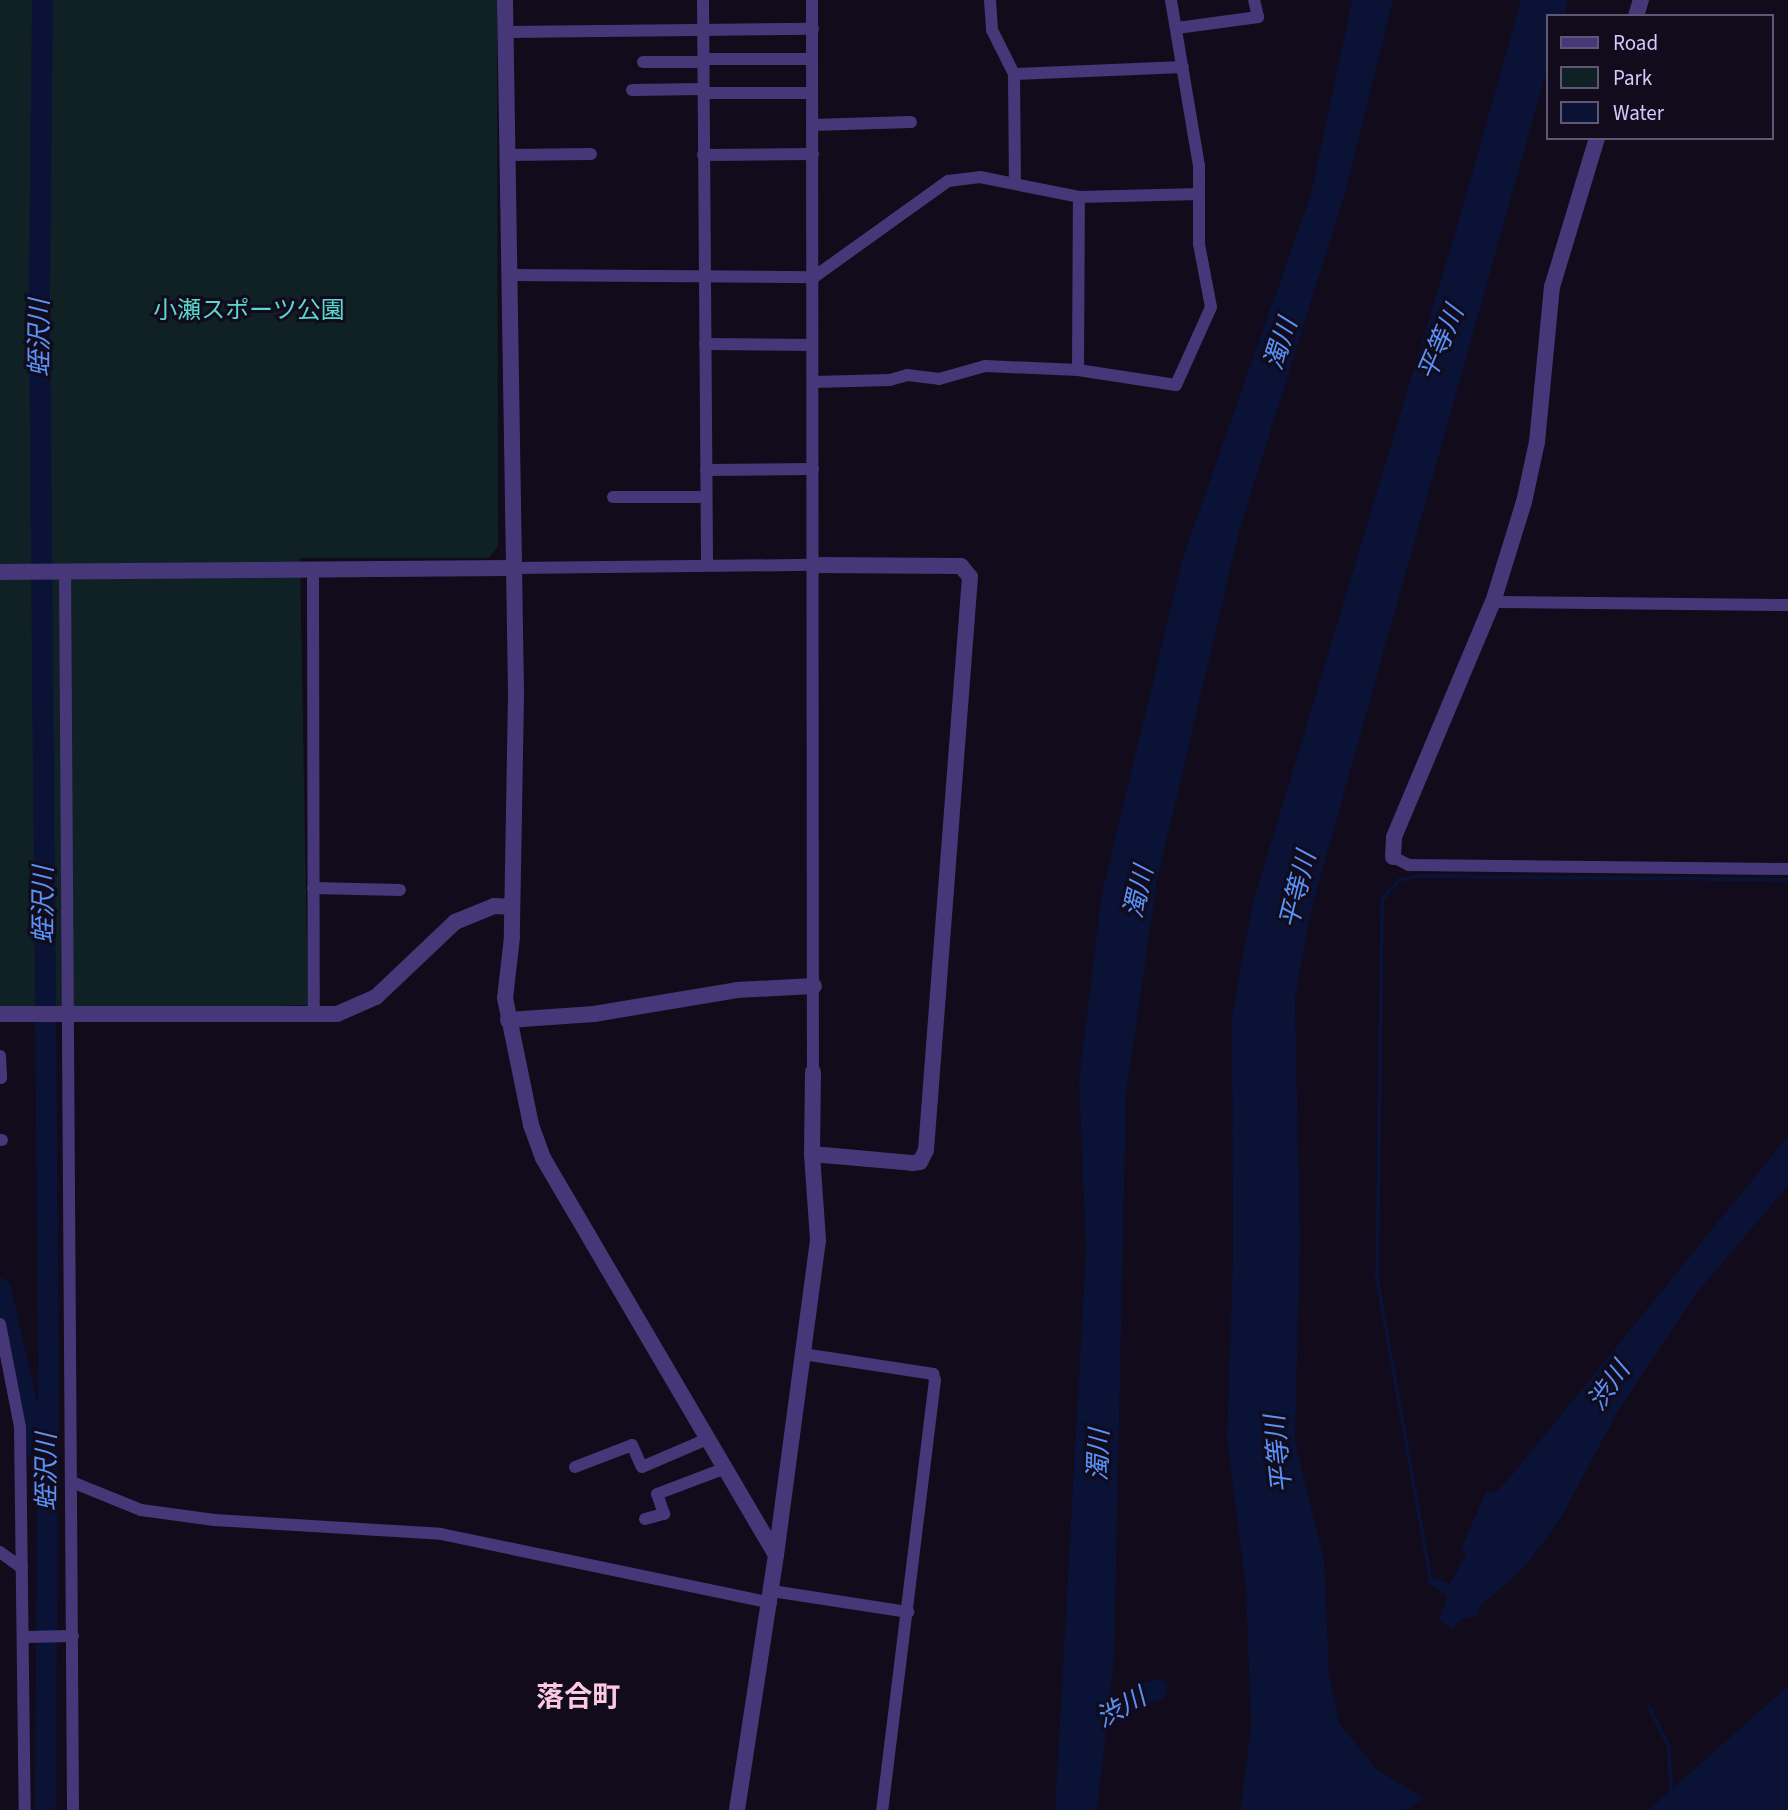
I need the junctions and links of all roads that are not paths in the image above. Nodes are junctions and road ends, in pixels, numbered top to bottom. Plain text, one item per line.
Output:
1 (505, 0) edge
2 (703, 0) edge
3 (813, 0) edge
4 (990, 0) edge
5 (1171, 0) edge
6 (1254, 0) edge
7 (1177, 28) junction
8 (813, 29) junction
9 (703, 30) junction
10 (506, 32) junction
11 (813, 59) junction
12 (703, 61) junction
13 (643, 62) dead end
14 (1183, 66) junction
15 (1014, 74) junction
16 (632, 90) dead end
17 (703, 91) junction
18 (812, 93) junction
19 (911, 122) dead end
20 (813, 125) junction
21 (1596, 140) edge
22 (591, 154) dead end
23 (507, 155) junction
24 (703, 155) junction
25 (813, 155) junction
26 (1015, 184) junction
27 (1199, 194) junction
28 (1079, 197) junction
29 (509, 275) junction
30 (814, 277) junction
31 (706, 279) junction
32 (705, 344) junction
33 (812, 345) junction
34 (1078, 370) junction
35 (813, 382) junction
36 (813, 469) junction
37 (706, 470) junction
38 (613, 497) dead end
39 (706, 497) junction
40 (706, 563) junction
41 (813, 565) junction
42 (513, 568) junction
43 (313, 570) junction
44 (60, 571) junction
45 (0, 572) edge
46 (1493, 602) junction
47 (1788, 606) edge
48 (1393, 857) joint
49 (1788, 869) edge
50 (313, 888) junction
51 (400, 891) dead end
52 (512, 907) junction
53 (814, 986) junction
54 (0, 1014) edge
55 (62, 1014) junction
56 (314, 1015) junction
57 (508, 1020) junction
58 (0, 1056) edge
59 (813, 1072) joint
60 (1, 1078) edge
61 (812, 1154) junction
62 (0, 1324) edge
63 (803, 1354) junction
64 (707, 1439) junction
65 (575, 1467) dead end
66 (723, 1469) junction
67 (72, 1482) junction
68 (645, 1519) dead end
69 (0, 1552) edge
70 (776, 1555) junction
71 (22, 1568) junction
72 (772, 1597) junction
73 (908, 1612) junction
74 (27, 1636) junction
75 (68, 1636) junction
76 (25, 1810) edge
77 (73, 1810) edge
78 (737, 1810) edge
79 (882, 1810) edge

1 - 10 street
2 - 9 street
3 - 8 street
4 - 15 street
5 - 7 street
6 - 7 street
7 - 14 street
8 - 9 street
8 - 11 street
9 - 10 street
9 - 12 street
10 - 23 street
11 - 12 street
11 - 18 street
12 - 13 street
12 - 17 street
14 - 15 street
14 - 27 street
15 - 26 street
16 - 17 street
17 - 18 street
17 - 24 street
18 - 20 street
19 - 20 street
20 - 25 street
21 - 46 street
22 - 23 street
23 - 29 street
24 - 25 street
24 - 31 street
25 - 30 street
26 - 28 street
26 - 30 street
27 - 28 street
27 - 34 street
28 - 34 street
29 - 31 street
29 - 42 street
30 - 31 street
30 - 33 street
31 - 32 street
32 - 33 street
32 - 37 street
33 - 35 street
34 - 35 street
35 - 36 street
36 - 37 street
36 - 41 street
37 - 39 street
38 - 39 street
39 - 40 street
40 - 41 street
40 - 42 street
41 - 53 street
41 - 61 street
42 - 43 street
42 - 52 street
43 - 44 street
43 - 50 street
44 - 45 street
44 - 55 street
46 - 47 street
46 - 48 street
48 - 49 street
50 - 51 street
50 - 56 street
52 - 56 street
52 - 57 street
53 - 57 street
53 - 59 street
54 - 55 street
55 - 56 street
55 - 67 street
57 - 64 street
58 - 60 street
59 - 61 street
61 - 63 street
62 - 71 street
63 - 70 street
63 - 73 street
64 - 65 street
64 - 66 street
66 - 68 street
66 - 70 street
67 - 72 street
67 - 75 street
69 - 71 street
70 - 72 street
71 - 74 street
72 - 73 street
72 - 78 street
73 - 79 street
74 - 75 street
74 - 76 street
75 - 77 street

